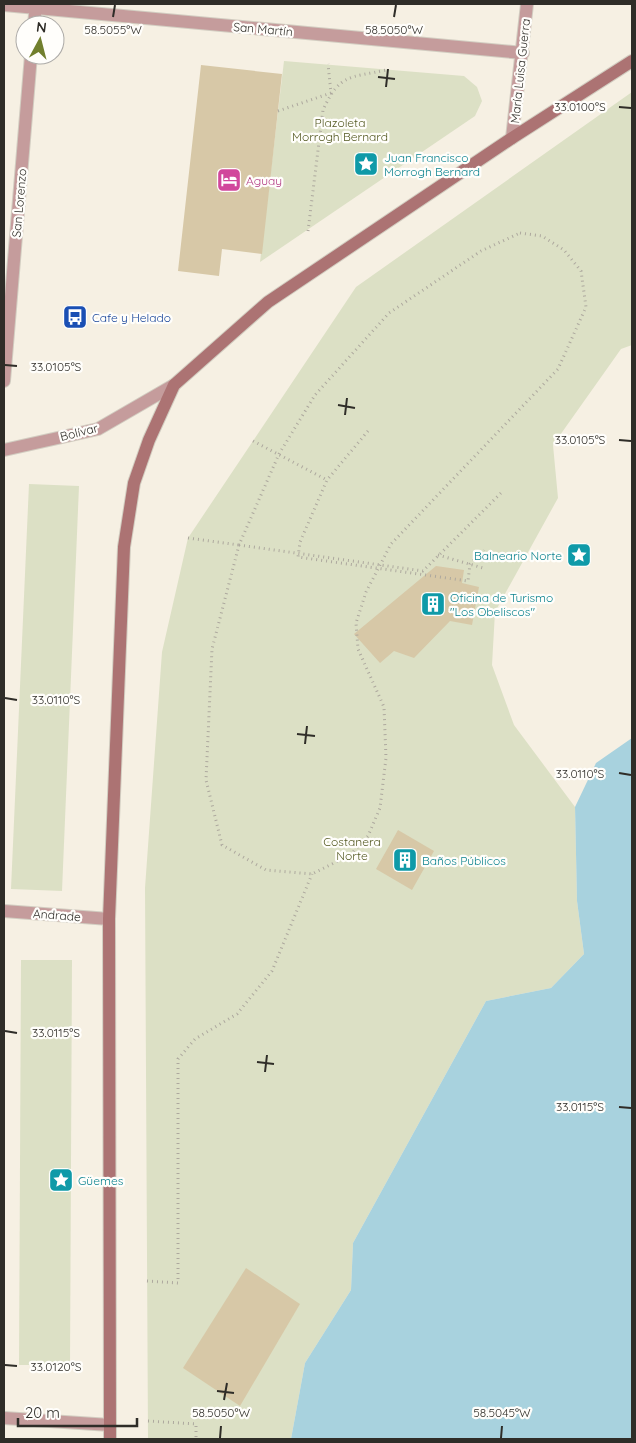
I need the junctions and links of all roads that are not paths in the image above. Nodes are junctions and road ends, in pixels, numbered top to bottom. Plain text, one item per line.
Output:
1 (527, 4) edge
2 (4, 5) edge
3 (35, 6) edge
4 (523, 53) junction
5 (632, 61) edge
6 (30, 65) edge
7 (512, 138) junction
8 (4, 381) edge
9 (174, 385) junction
10 (4, 450) edge
11 (4, 912) edge
12 (109, 920) junction
13 (4, 1418) edge
14 (110, 1425) junction
15 (110, 1439) edge

1 - 4 street, María Luisa Guerra
2 - 3 street, San Martín
3 - 4 street, San Martín
4 - 7 street, María Luisa Guerra
5 - 7 main road
6 - 8 street, San Lorenzo
7 - 9 main road
9 - 10 street, Bolívar
9 - 12 main road
11 - 12 street, Andrade
12 - 14 main road
13 - 14 street
14 - 15 main road

